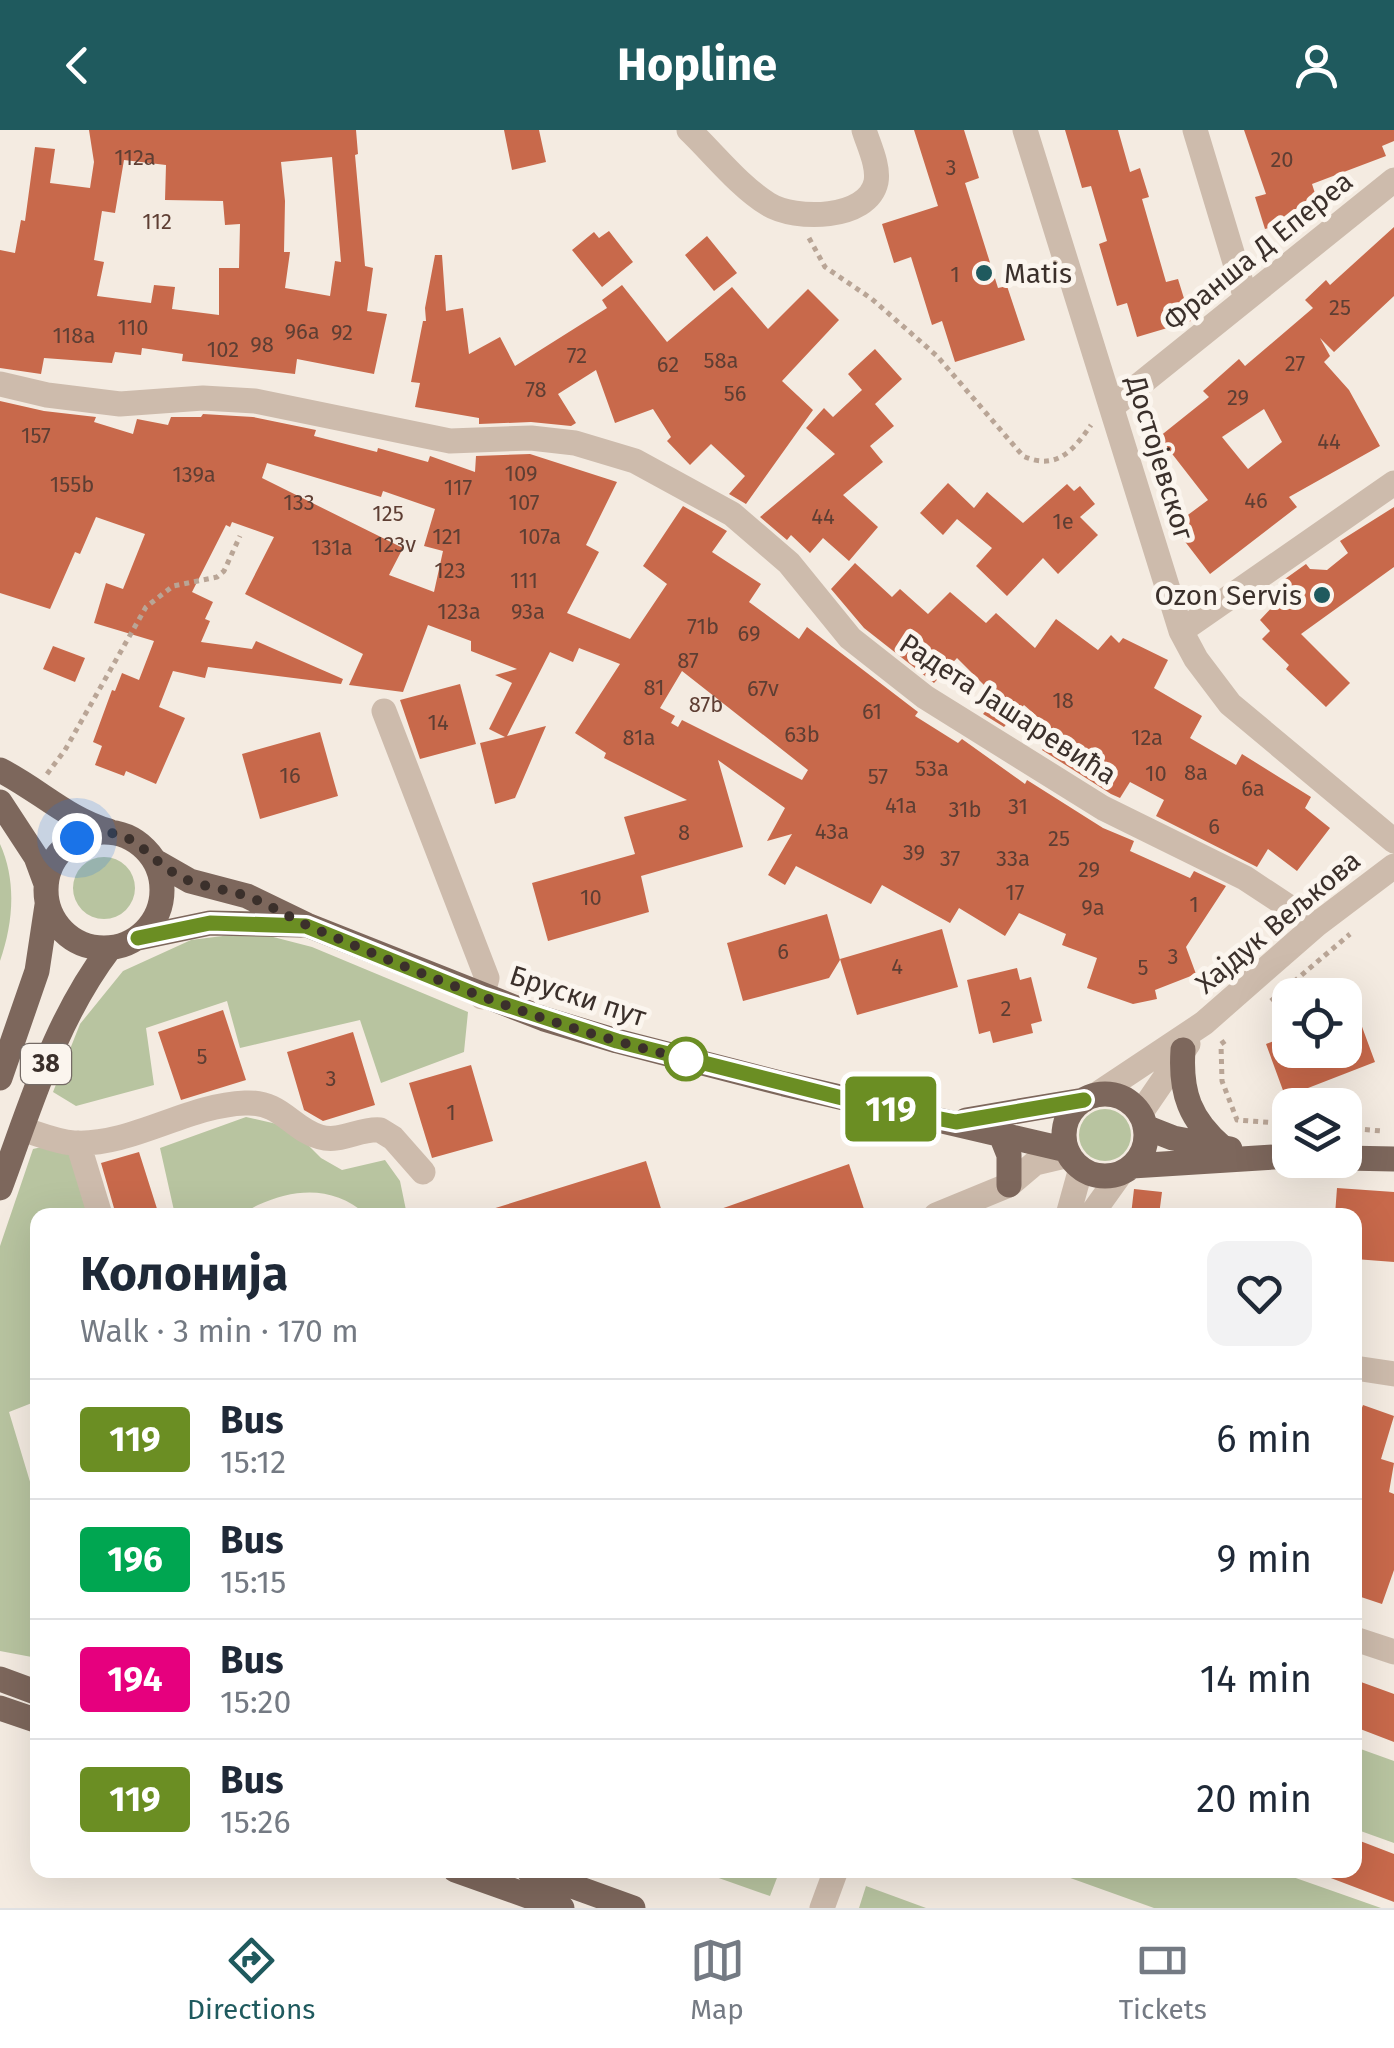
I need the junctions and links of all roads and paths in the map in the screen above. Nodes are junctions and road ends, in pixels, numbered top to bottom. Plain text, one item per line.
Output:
1 (689, 130) edge
2 (864, 130) edge
3 (1025, 130) edge
4 (1195, 130) edge
5 (1394, 180) edge
6 (810, 215) junction
7 (1246, 299) junction
8 (0, 384) edge
9 (1113, 406) junction
10 (1394, 483) edge
11 (240, 536) dead end
12 (1182, 630) junction
13 (384, 712) dead end
14 (0, 770) edge
15 (34, 790) junction
16 (0, 802) edge
17 (114, 832) junction
18 (1394, 841) edge
19 (156, 861) junction
20 (1394, 866) edge
21 (46, 892) junction
22 (1316, 925) junction
23 (306, 926) junction
24 (1354, 930) dead end
25 (138, 938) junction
26 (110, 948) junction
27 (482, 997) junction
28 (1266, 1006) dead end
29 (1200, 1026) junction
30 (1236, 1031) dead end
31 (1183, 1050) junction
32 (0, 1078) edge
33 (1090, 1098) junction
34 (1143, 1121) junction
35 (956, 1122) junction
36 (1272, 1123) edge
37 (22, 1129) junction
38 (1362, 1129) edge
39 (1394, 1132) edge
40 (1000, 1135) junction
41 (78, 1143) junction
42 (1223, 1148) junction
43 (1272, 1155) edge
44 (1272, 1156) edge
45 (1362, 1158) edge
46 (1073, 1159) junction
47 (1394, 1159) edge
48 (1127, 1170) junction
49 (423, 1172) dead end
50 (1009, 1185) junction
51 (0, 1188) edge
52 (98, 1208) edge
53 (953, 1208) edge
54 (1069, 1208) edge
55 (1096, 1208) edge
56 (1362, 1369) edge
57 (1394, 1374) edge
58 (1362, 1641) edge
59 (1394, 1652) edge
60 (0, 1679) edge
61 (30, 1690) edge
62 (0, 1708) edge
63 (30, 1719) edge
64 (478, 1878) edge
65 (550, 1878) edge
66 (833, 1878) edge
67 (562, 1908) edge
68 (633, 1908) edge
69 (822, 1908) edge

1 - 6 street
2 - 6 street
3 - 9 street, Достојевског
4 - 7 street
5 - 7 street, Франша Д Епереа
6 - 9 path
7 - 9 street, Франша Д Епереа
8 - 22 street, Радета Јашаревића
9 - 12 street, Достојевског
10 - 12 street
11 - 15 path
12 - 18 street, Достојевског
13 - 27 street
14 - 15 main road
15 - 17 main road
16 - 21 main road
17 - 19 main road
17 - 21 main road, 38
19 - 23 main road, Бруски пут
19 - 25 main road
20 - 22 street, Хајдук Вељкова
21 - 26 main road
21 - 32 main road, 38
22 - 29 street, Хајдук Вељкова
23 - 25 main road, Бруски пут
23 - 27 main road, Бруски пут
24 - 28 path
25 - 26 main road
26 - 37 main road, 38
27 - 35 main road, Бруски пут
29 - 31 street
29 - 33 street
30 - 36 path
31 - 34 street
31 - 42 main road
33 - 34 main road
33 - 35 main road, Бруски пут
33 - 46 main road
34 - 42 main road
34 - 48 main road
35 - 40 main road, Бруски пут
37 - 41 street
37 - 51 main road, 38
38 - 39 path
40 - 46 main road, Бруски пут
40 - 50 main road
41 - 49 street
41 - 52 street
42 - 43 main road
44 - 48 main road
45 - 47 main road
46 - 48 main road
46 - 50 street
46 - 54 street
48 - 55 street
50 - 53 street
56 - 57 street
58 - 59 street
60 - 61 main road
62 - 63 main road
64 - 67 main road
65 - 68 main road
66 - 69 street

